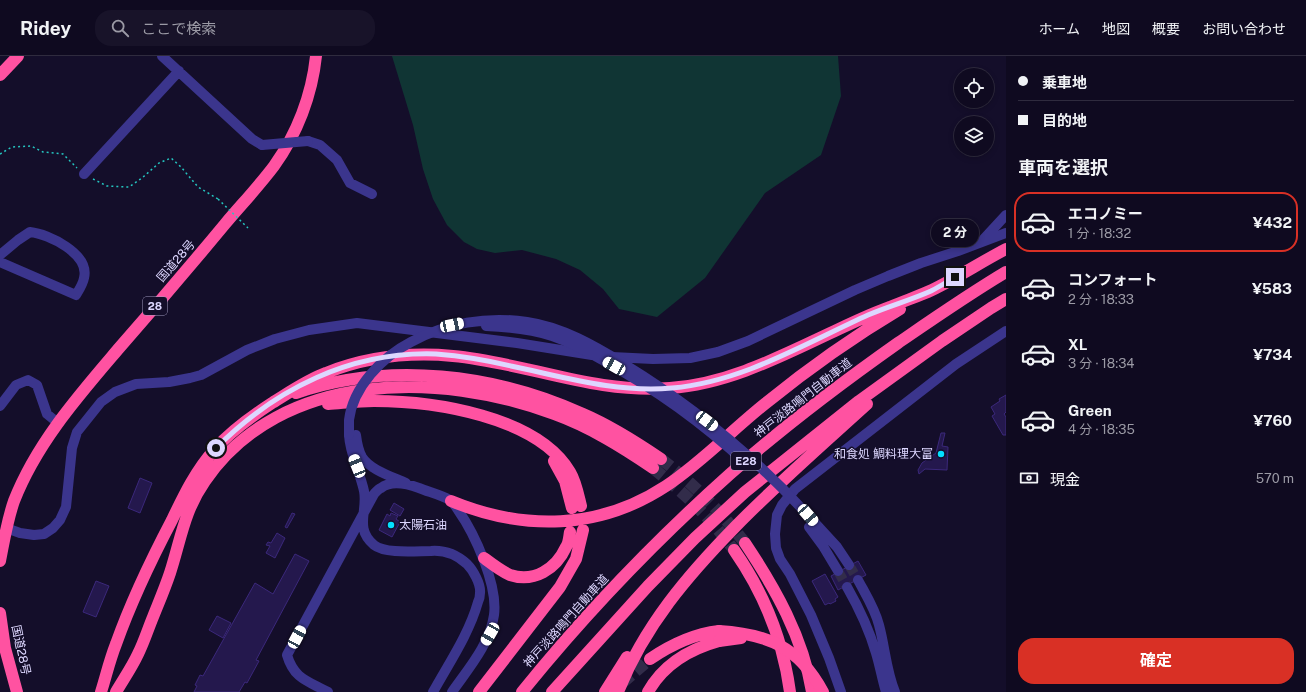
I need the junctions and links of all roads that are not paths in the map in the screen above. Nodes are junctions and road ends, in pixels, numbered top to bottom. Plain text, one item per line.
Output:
1 (18, 56) edge
2 (162, 56) edge
3 (316, 56) edge
4 (179, 71) junction
5 (0, 75) edge
6 (84, 174) road end
7 (372, 194) dead end
8 (1006, 215) edge
9 (1006, 233) edge
10 (980, 243) junction
11 (1006, 249) edge
12 (0, 255) edge
13 (0, 262) edge
14 (1006, 272) edge
15 (932, 290) junction
16 (1006, 299) edge
17 (1006, 331) edge
18 (905, 367) junction
19 (273, 402) junction
20 (0, 406) edge
21 (286, 412) junction
22 (58, 423) junction
23 (352, 435) junction
24 (409, 484) junction
25 (451, 501) junction
26 (576, 507) dead end
27 (363, 515) junction
28 (811, 524) junction
29 (6, 528) junction
30 (583, 530) dead end
31 (570, 532) dead end
32 (745, 543) tunnel mouth
33 (734, 550) tunnel mouth
34 (484, 558) junction
35 (0, 560) edge
36 (849, 564) tunnel mouth
37 (838, 571) tunnel mouth
38 (858, 580) tunnel mouth
39 (847, 587) tunnel mouth
40 (0, 614) edge
41 (657, 618) junction
42 (776, 632) junction
43 (719, 636) junction
44 (650, 659) tunnel mouth
45 (17, 692) edge
46 (101, 692) edge
47 (116, 692) edge
48 (328, 692) edge
49 (433, 692) edge
50 (452, 692) edge
51 (479, 692) edge
52 (522, 692) edge
53 (552, 692) edge
54 (605, 692) edge
55 (618, 692) edge
56 (648, 692) edge
57 (781, 692) edge
58 (790, 692) edge
59 (812, 692) edge
60 (823, 692) edge
61 (841, 692) edge
62 (886, 692) edge
63 (895, 692) edge

1 - 5 highway
2 - 4 street
3 - 22 highway, 国道28号 / 28
4 - 6 street
4 - 7 street, bridge
8 - 10 street
9 - 10 street
10 - 29 street
11 - 15 highway
12 - 13 street
14 - 52 highway, 神戸淡路鳴門自動車道 / E28
15 - 19 highway
15 - 25 highway
16 - 18 highway, E28
17 - 61 street
18 - 41 highway
18 - 53 highway, E28
19 - 21 highway
19 - 46 highway
20 - 22 street
21 - 26 highway
21 - 47 highway
22 - 29 highway, 国道28号 / 28
23 - 24 street
23 - 27 street
23 - 28 street, bridge
24 - 25 street
24 - 27 street
25 - 34 street
27 - 48 street
27 - 49 street
28 - 36 street
28 - 37 street
29 - 35 highway, 国道28号 / 28
30 - 51 highway
31 - 34 highway
32 - 59 highway
33 - 42 highway
34 - 50 street
38 - 63 street
39 - 62 street
40 - 45 highway, 国道28号
41 - 54 highway
41 - 55 highway
42 - 57 highway
42 - 58 highway
43 - 44 highway
43 - 56 highway
43 - 60 highway, bridge

